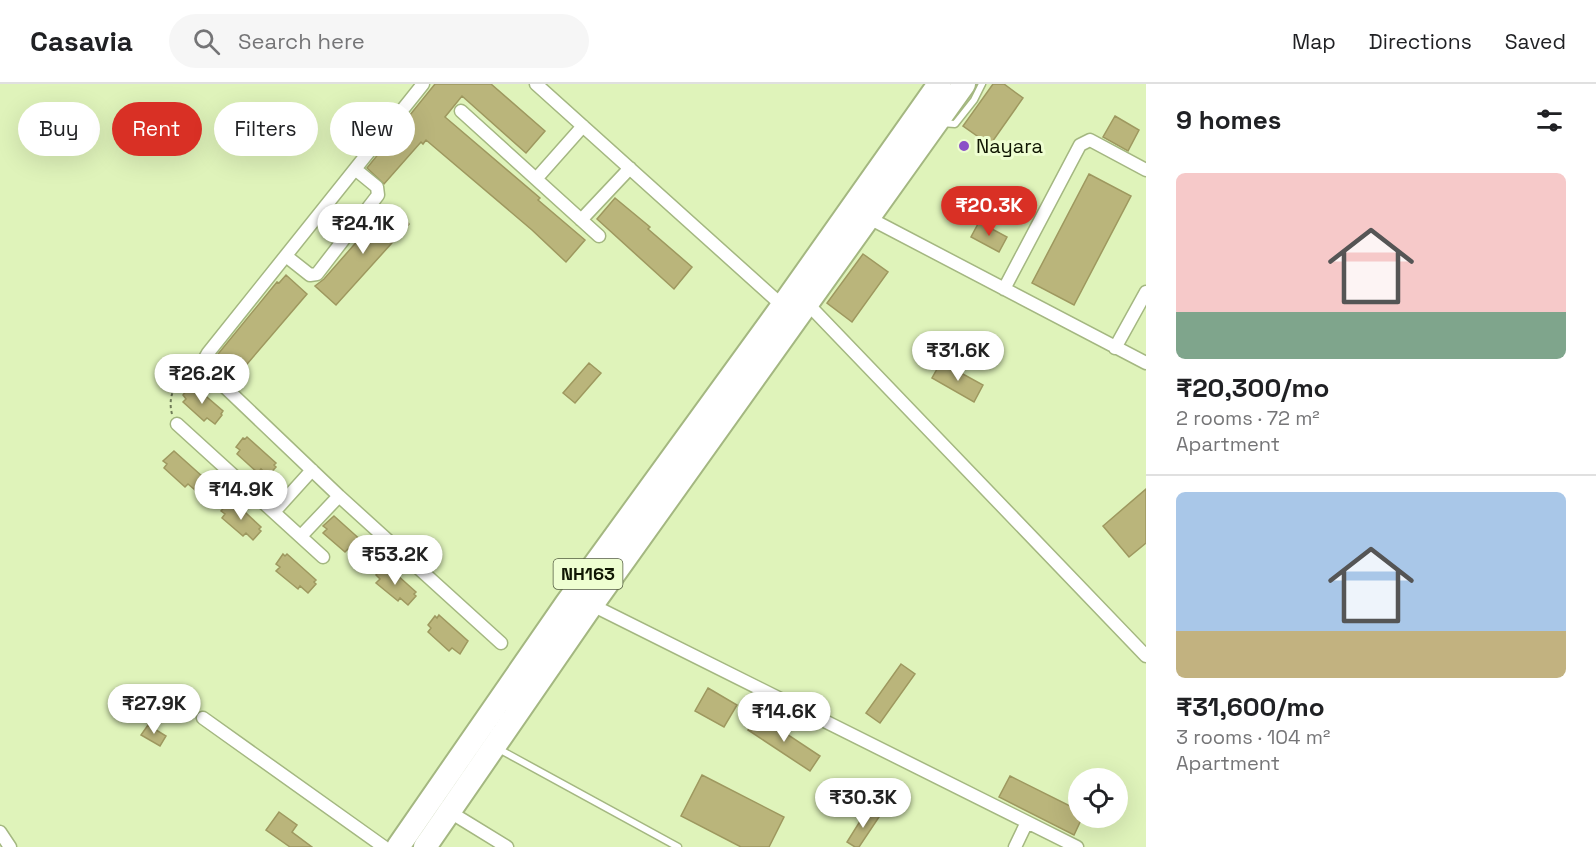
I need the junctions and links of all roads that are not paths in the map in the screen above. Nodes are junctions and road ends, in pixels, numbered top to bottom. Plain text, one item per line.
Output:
1 (423, 84) edge
2 (536, 84) edge
3 (939, 84) edge
4 (964, 84) edge
5 (982, 84) edge
6 (461, 111) dead end
7 (937, 122) junction
8 (583, 126) junction
9 (630, 168) junction
10 (355, 169) junction
11 (1146, 170) edge
12 (536, 179) junction
13 (869, 218) junction
14 (581, 220) junction
15 (599, 236) dead end
16 (286, 256) junction
17 (1004, 289) junction
18 (1146, 292) edge
19 (795, 304) junction
20 (1115, 348) junction
21 (1146, 363) edge
22 (177, 424) road end
23 (312, 470) junction
24 (339, 496) junction
25 (274, 512) junction
26 (301, 536) junction
27 (323, 557) dead end
28 (592, 605) junction
29 (501, 643) dead end
30 (1146, 656) edge
31 (203, 718) dead end
32 (494, 747) junction
33 (450, 812) junction
34 (1027, 822) junction
35 (0, 832) edge
36 (10, 847) edge
37 (384, 847) edge
38 (398, 847) edge
39 (425, 847) edge
40 (507, 847) edge
41 (678, 847) edge
42 (1015, 847) edge
43 (1077, 847) edge

1 - 10 street
2 - 8 street
3 - 19 highway, NH163
4 - 7 highway, NH163
5 - 7 lane
6 - 12 street
7 - 13 highway, NH163
8 - 9 street
8 - 12 street
9 - 14 street
9 - 19 street
10 - 16 street
10 - 16 street
11 - 17 street
12 - 14 street
13 - 17 street
13 - 19 highway, NH163
14 - 15 street
16 - 23 street
17 - 20 street
18 - 20 street
19 - 28 highway, NH163
19 - 30 street
19 - 38 highway, NH163
20 - 21 street
22 - 25 street
23 - 24 street
23 - 25 street
24 - 26 street
24 - 29 street
25 - 26 street
26 - 27 street
28 - 32 highway, NH163
28 - 34 street
31 - 37 street
32 - 33 highway, NH163
32 - 41 lane
33 - 39 highway, NH163
33 - 40 street
34 - 42 street
34 - 43 street
35 - 36 street

